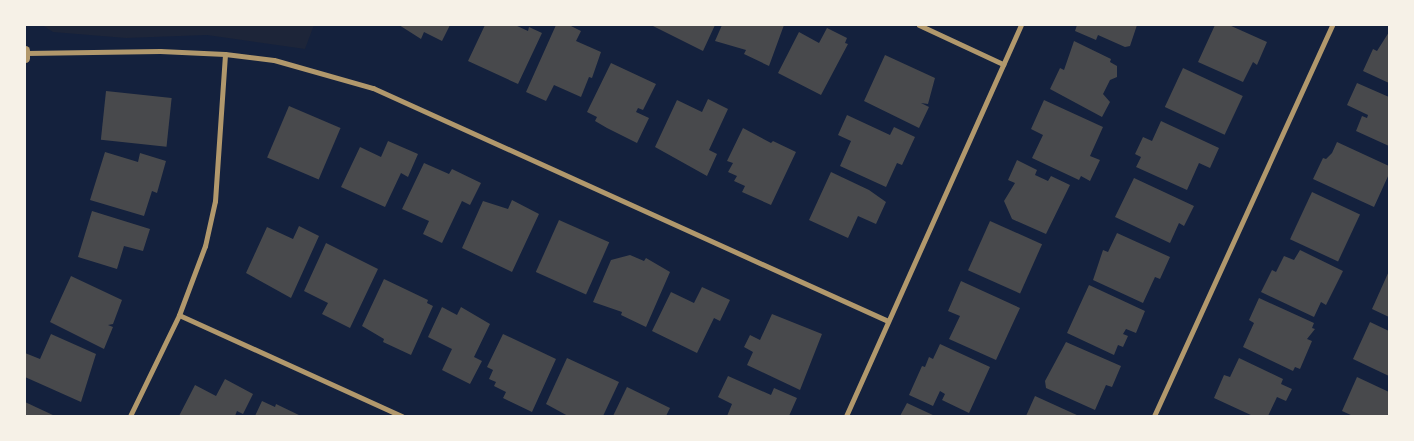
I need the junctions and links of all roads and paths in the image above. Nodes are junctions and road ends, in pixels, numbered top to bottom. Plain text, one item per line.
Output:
1 (919, 25) edge
2 (1021, 25) edge
3 (1332, 25) edge
4 (25, 52) edge
5 (225, 54) junction
6 (25, 58) edge
7 (1003, 64) junction
8 (179, 316) junction
9 (888, 321) junction
10 (130, 416) edge
11 (402, 416) edge
12 (846, 416) edge
13 (1154, 416) edge

1 - 7 street
2 - 7 street
3 - 13 street
4 - 5 street
4 - 6 street
5 - 8 street
5 - 9 street
7 - 9 street
8 - 10 street
8 - 11 street
9 - 12 street

